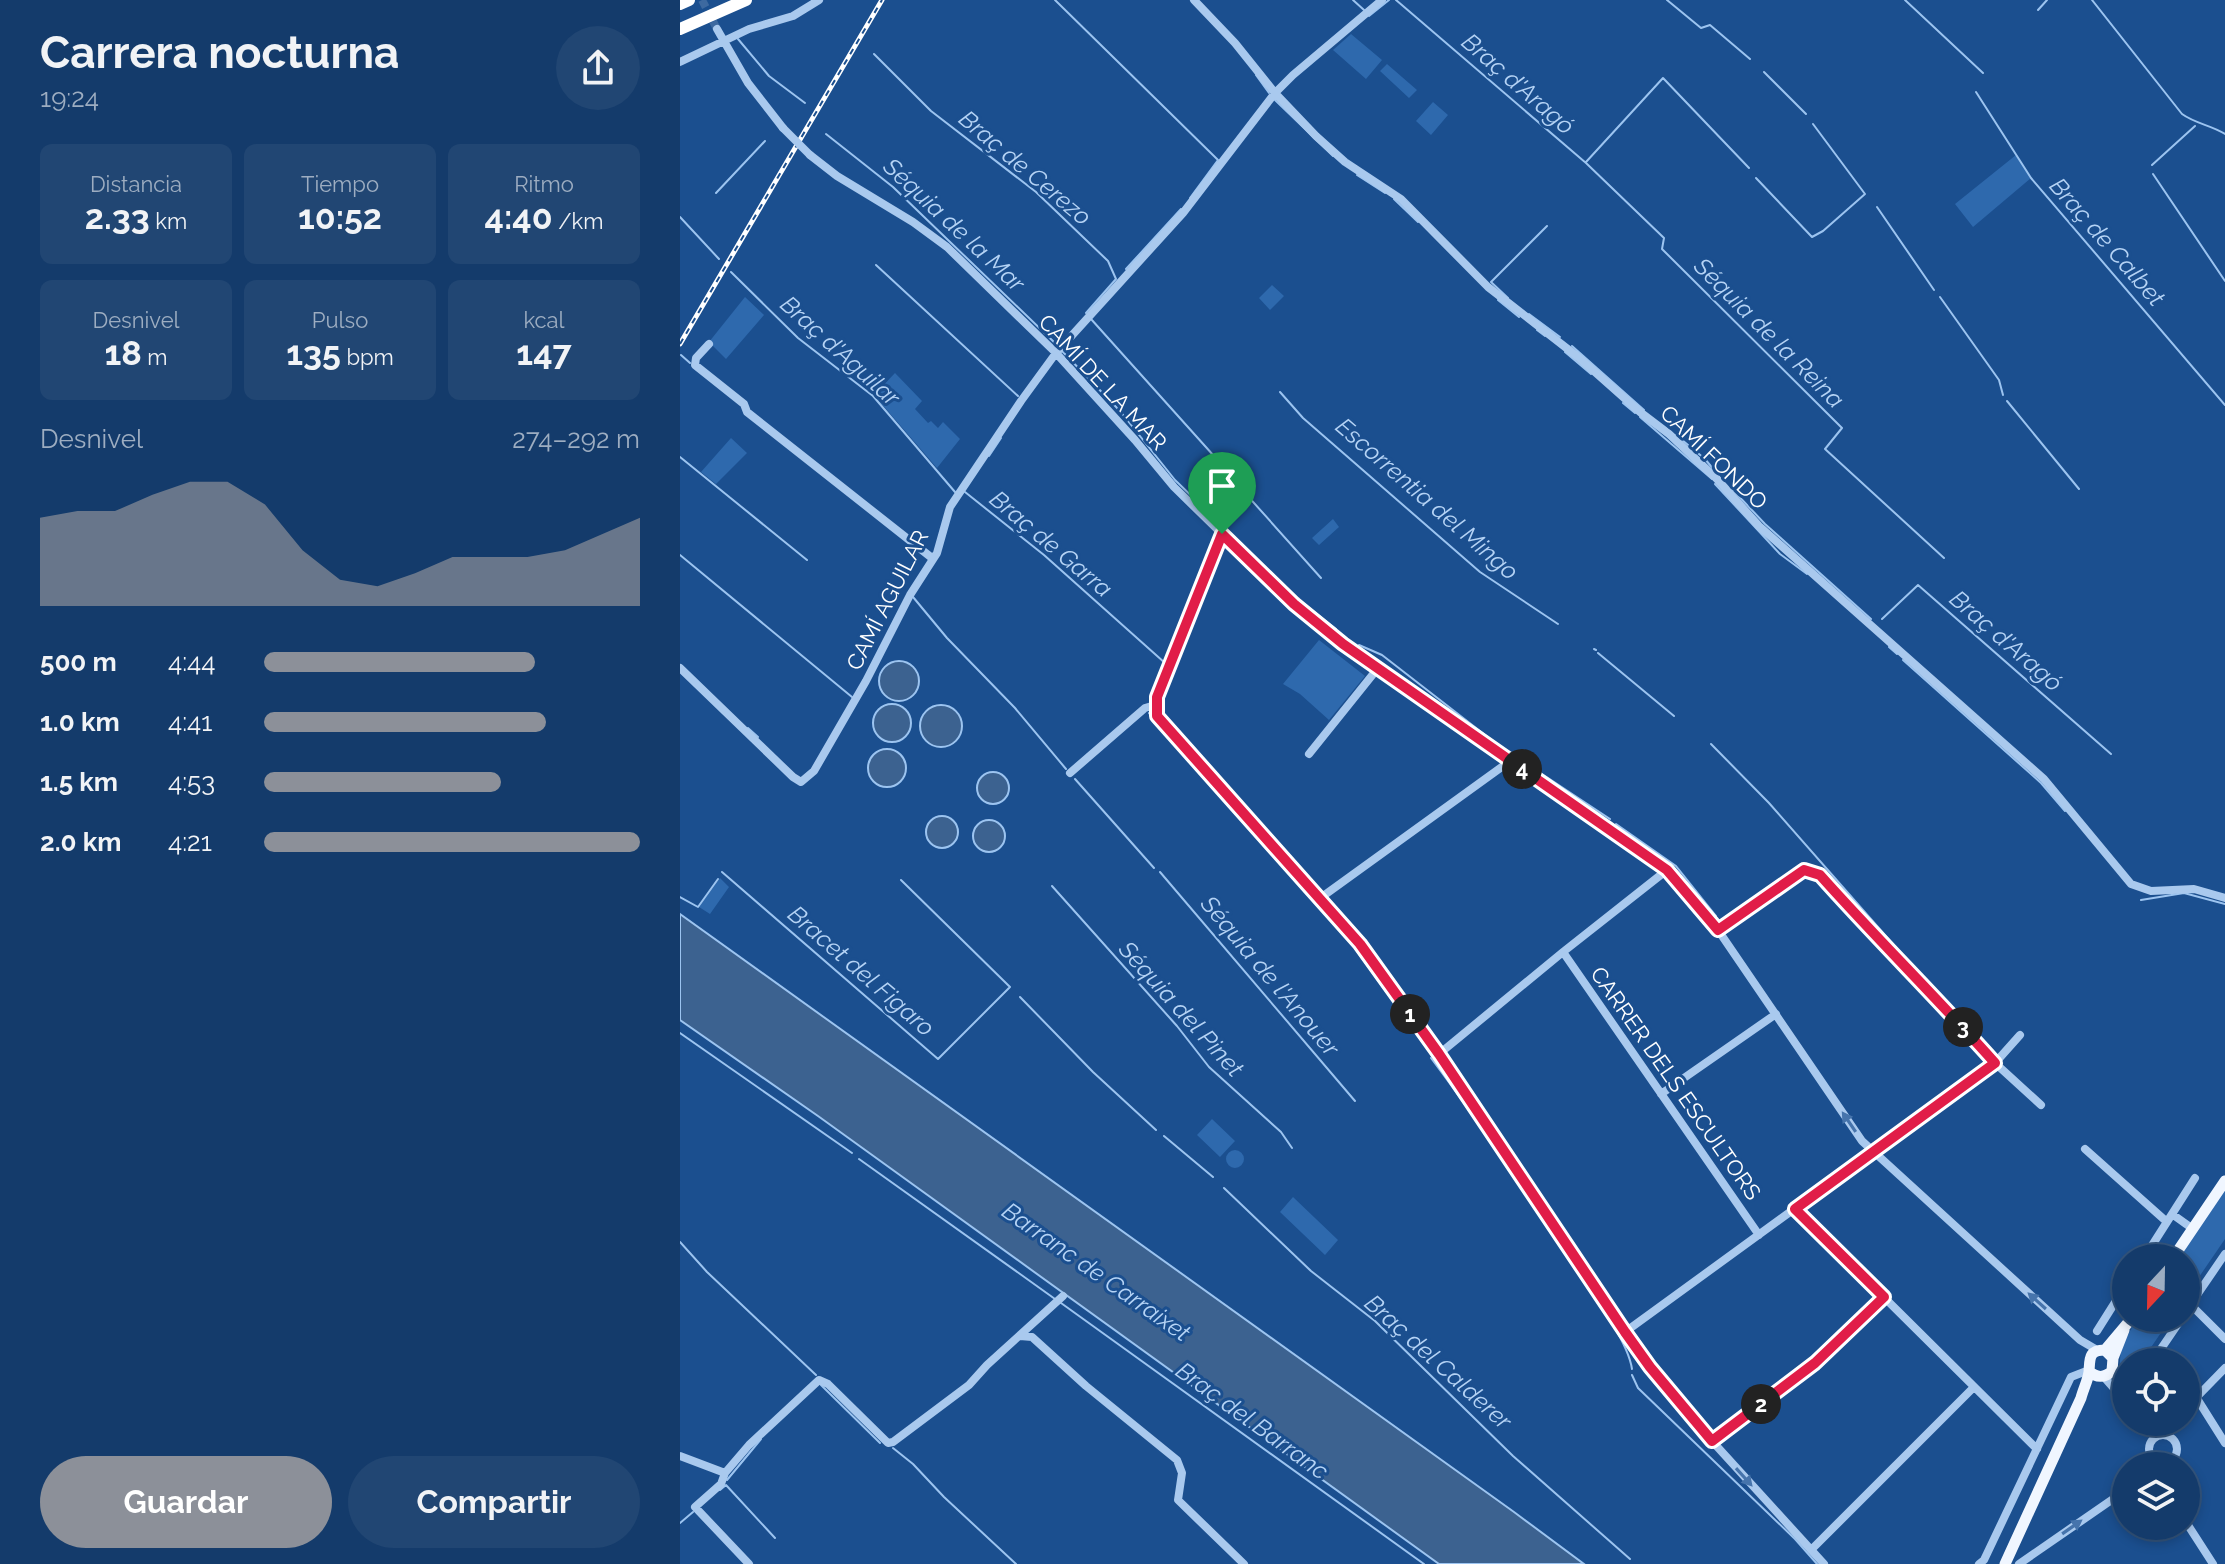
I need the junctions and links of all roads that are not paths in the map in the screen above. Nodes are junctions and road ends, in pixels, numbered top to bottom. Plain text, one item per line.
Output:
1 (689, 0) edge
2 (746, 0) edge
3 (819, 0) edge
4 (1194, 0) edge
5 (1382, 0) edge
6 (680, 4) edge
7 (680, 29) edge
8 (717, 29) tunnel mouth
9 (724, 43) junction
10 (680, 62) edge
11 (1275, 93) junction
12 (709, 344) dead end
13 (1056, 353) junction
14 (1222, 534) junction
15 (932, 558) junction
16 (680, 668) edge
17 (1378, 668) junction
18 (1155, 705) junction
19 (1309, 754) dead end
20 (1510, 761) junction
21 (1070, 773) dead end
22 (1667, 870) junction
23 (2225, 898) edge
24 (1319, 899) junction
25 (1718, 930) junction
26 (1563, 952) junction
27 (1776, 1014) junction
28 (2020, 1035) dead end
29 (1439, 1054) junction
30 (1995, 1063) junction
31 (1661, 1094) junction
32 (2041, 1105) dead end
33 (2085, 1149) dead end
34 (1873, 1152) junction
35 (2195, 1178) dead end
36 (2225, 1181) edge
37 (1795, 1209) junction
38 (2169, 1218) junction
39 (2193, 1229) junction
40 (1759, 1235) junction
41 (2153, 1244) edge
42 (2183, 1244) edge
43 (2225, 1254) edge
44 (2200, 1290) edge
45 (1063, 1296) dead end
46 (1884, 1297) junction
47 (2112, 1307) edge
48 (2200, 1318) edge
49 (2097, 1331) dead end
50 (1030, 1332) junction
51 (1625, 1332) junction
52 (2123, 1332) edge
53 (2225, 1339) edge
54 (2101, 1365) junction
55 (2225, 1368) edge
56 (2112, 1385) edge
57 (1974, 1387) junction
58 (2200, 1393) edge
59 (2200, 1403) edge
60 (2160, 1436) edge
61 (2167, 1436) edge
62 (2154, 1437) joint
63 (1712, 1441) junction
64 (2225, 1443) edge
65 (2035, 1452) junction
66 (2149, 1452) edge
67 (2176, 1452) edge
68 (680, 1456) edge
69 (2048, 1469) junction
70 (725, 1473) junction
71 (2112, 1500) edge
72 (2198, 1540) edge
73 (1811, 1550) junction
74 (749, 1564) edge
75 (1244, 1564) edge
76 (1824, 1564) edge
77 (1979, 1564) edge
78 (2005, 1564) edge
79 (2019, 1564) edge
80 (2213, 1564) edge

1 - 6 highway
2 - 7 highway
3 - 9 street
4 - 11 street, CAMÍ FONDO
5 - 11 street, CAMÍ AGUILAR
8 - 9 street, CAMÍ DE LA MAR
9 - 10 street
9 - 13 street, CAMÍ DE LA MAR, bridge
11 - 13 street, CAMÍ AGUILAR
11 - 23 street, CAMÍ FONDO
12 - 15 street
13 - 14 street, CAMÍ DE LA MAR
13 - 15 street, CAMÍ AGUILAR
14 - 17 street, CAMÍ DE LA MAR
14 - 18 street
15 - 16 street, CAMÍ AGUILAR
17 - 19 street
17 - 20 street, CAMÍ DE LA MAR
18 - 21 street
18 - 24 street
20 - 22 street, CAMÍ DE LA MAR
20 - 24 street
22 - 25 street, CAMÍ DE LA MAR
22 - 26 street
24 - 29 street
25 - 27 street, CAMÍ DE LA MAR
25 - 30 street
26 - 29 street
26 - 31 street, CARRER DELS ESCULTORS
27 - 31 street
34 -> 27 street, CAMÍ DE LA MAR
28 - 30 street
29 - 51 street
30 - 32 street
30 - 34 street
31 - 40 street, CARRER DELS ESCULTORS
33 - 38 street
34 - 37 street
54 -> 34 street, CAMÍ DE LA MAR
35 - 38 street
36 - 39 main road
37 - 40 street
37 - 46 street
38 - 39 street
38 - 41 street
39 - 42 main road
40 - 51 street
43 - 44 street
45 - 50 street
46 - 57 street
46 - 63 street
47 - 49 street
48 - 53 street
50 - 70 street
50 - 75 street
51 - 63 street
52 - 54 main road
54 - 56 street, CAMÍ DE LA MAR
54 - 65 street
54 - 69 main road
55 - 58 street
57 - 65 street
57 - 73 street
59 - 64 street
60 - 62 street
61 - 67 street
62 - 66 street
63 -> 73 street
65 - 69 street
65 - 77 street
68 - 70 street
69 - 78 main road
70 - 74 street
79 -> 71 street
72 - 80 street
73 - 76 street

